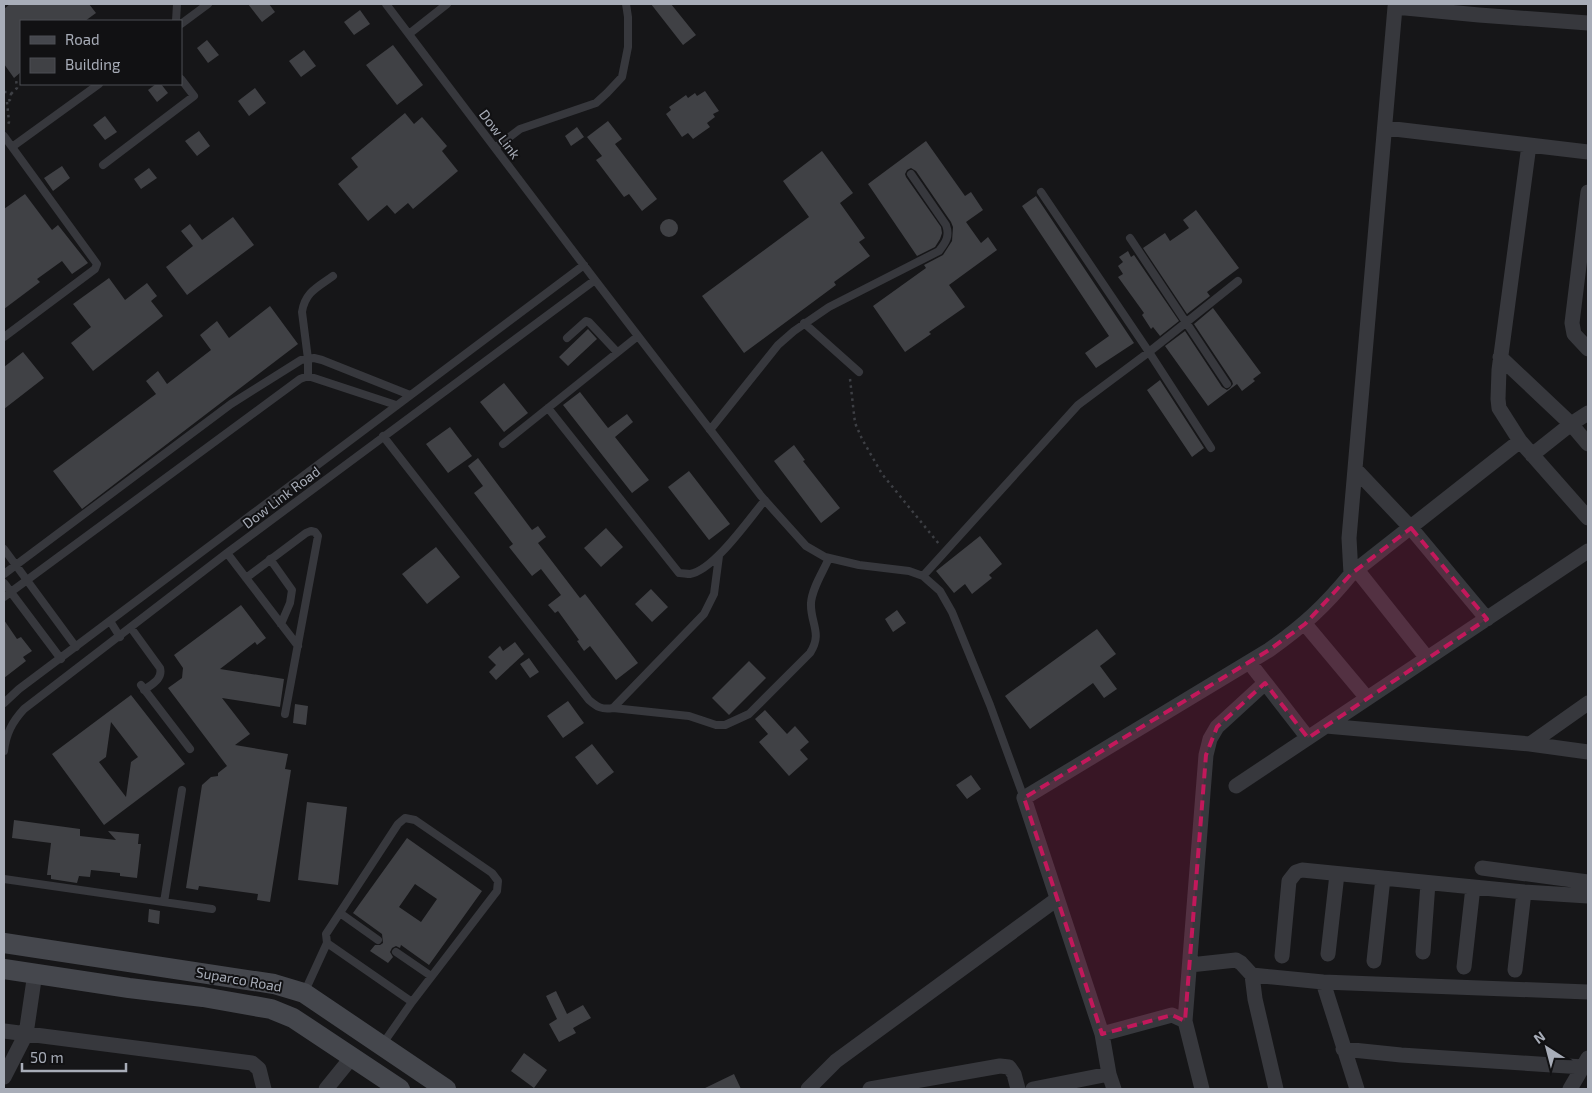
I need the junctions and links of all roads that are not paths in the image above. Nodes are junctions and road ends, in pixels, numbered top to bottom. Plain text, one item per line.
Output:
1 (177, 4) edge
2 (208, 4) edge
3 (386, 4) edge
4 (447, 4) edge
5 (626, 4) edge
6 (1395, 6) edge
7 (1479, 10) edge
8 (176, 20) edge
9 (182, 23) edge
10 (1588, 23) edge
11 (409, 34) junction
12 (182, 80) edge
13 (98, 85) edge
14 (1386, 128) junction
15 (4, 136) edge
16 (1530, 145) junction
17 (12, 147) junction
18 (495, 148) junction
19 (1588, 152) edge
20 (103, 164) dead end
21 (911, 174) dead end
22 (1041, 192) dead end
23 (1588, 192) edge
24 (1130, 238) dead end
25 (584, 266) junction
26 (333, 276) dead end
27 (594, 280) junction
28 (1238, 281) dead end
29 (1186, 322) junction
30 (804, 323) junction
31 (638, 336) junction
32 (4, 337) edge
33 (567, 338) dead end
34 (1588, 349) edge
35 (618, 352) junction
36 (1149, 352) junction
37 (1500, 357) junction
38 (308, 359) junction
39 (859, 372) dead end
40 (308, 376) junction
41 (1227, 384) dead end
42 (410, 394) junction
43 (396, 405) junction
44 (548, 408) junction
45 (1588, 413) edge
46 (1571, 424) junction
47 (710, 430) junction
48 (383, 436) junction
49 (1520, 441) junction
50 (503, 444) dead end
51 (1588, 444) edge
52 (1211, 448) dead end
53 (1532, 455) junction
54 (1356, 469) junction
55 (765, 500) junction
56 (1588, 518) edge
57 (1411, 528) junction
58 (4, 549) edge
59 (1588, 551) edge
60 (227, 553) junction
61 (719, 556) junction
62 (829, 558) junction
63 (270, 559) junction
64 (16, 566) junction
65 (1354, 572) junction
66 (4, 574) edge
67 (923, 576) junction
68 (246, 578) junction
69 (27, 580) junction
70 (4, 583) edge
71 (7, 594) edge
72 (1487, 619) junction
73 (110, 621) junction
74 (281, 624) junction
75 (1305, 624) junction
76 (131, 628) junction
77 (120, 637) junction
78 (298, 646) junction
79 (76, 647) junction
80 (1427, 658) junction
81 (60, 659) junction
82 (1249, 662) junction
83 (1265, 683) junction
84 (1367, 698) junction
85 (1588, 703) edge
86 (4, 704) edge
87 (613, 708) junction
88 (285, 714) dead end
89 (1326, 726) junction
90 (1308, 738) junction
91 (1530, 744) junction
92 (190, 748) dead end
93 (4, 752) edge
94 (1588, 752) edge
95 (1236, 786) dead end
96 (182, 790) dead end
97 (1024, 798) junction
98 (1482, 868) dead end
99 (1337, 874) junction
100 (1383, 878) junction
101 (4, 879) edge
102 (1588, 882) edge
103 (1428, 883) junction
104 (1473, 887) junction
105 (1524, 892) junction
106 (1588, 896) edge
107 (1057, 900) junction
108 (164, 902) junction
109 (212, 909) dead end
110 (340, 913) junction
111 (378, 940) dead end
112 (4, 943) edge
113 (327, 943) junction
114 (396, 952) dead end
115 (1423, 952) dead end
116 (1328, 954) dead end
117 (1282, 956) dead end
118 (1374, 960) dead end
119 (1190, 965) junction
120 (1464, 967) dead end
121 (4, 969) edge
122 (1515, 970) dead end
123 (35, 973) junction
124 (1252, 975) junction
125 (431, 976) junction
126 (1322, 982) junction
127 (1588, 992) edge
128 (304, 993) junction
129 (412, 1002) junction
130 (1184, 1021) junction
131 (4, 1031) edge
132 (26, 1034) junction
133 (1102, 1034) junction
134 (382, 1045) junction
135 (1343, 1049) junction
136 (352, 1057) junction
137 (1585, 1062) edge
138 (1109, 1074) junction
139 (4, 1077) edge
140 (939, 1083) edge
141 (264, 1089) edge
142 (326, 1089) edge
143 (400, 1089) edge
144 (446, 1089) edge
145 (808, 1089) edge
146 (871, 1089) edge
147 (1018, 1089) edge
148 (1034, 1089) edge
149 (1114, 1089) edge
150 (1202, 1089) edge
151 (1276, 1089) edge
152 (1357, 1089) edge
153 (1570, 1089) edge

1 - 8 lane
2 - 9 lane
3 - 11 lane, Dow Link
4 - 11 lane
5 - 18 lane
6 - 7 street
6 - 14 street
7 - 10 street
11 - 18 lane, Dow Link
12 - 20 lane
13 - 17 lane
14 - 16 street
14 - 54 street
15 - 17 lane
16 - 19 street
16 - 37 street
17 - 32 lane
18 - 25 lane, Dow Link
21 - 30 lane
22 - 36 lane
23 - 34 street
24 - 29 lane
25 - 27 lane, Dow Link
25 - 42 lane, Dow Link Road
26 - 38 lane
27 - 31 lane, Dow Link
27 - 48 lane, Dow Link Road
28 - 29 lane
29 - 36 lane
29 - 41 lane
30 - 39 lane
30 - 47 lane
31 - 35 lane
31 - 47 lane, Dow Link
33 - 35 lane
35 - 44 lane
36 - 52 lane
36 - 67 lane
37 - 46 street
37 - 49 street
38 - 40 lane
38 - 42 lane
38 - 64 lane
40 - 43 lane
40 - 69 lane
42 - 43 lane, Dow Link Road
43 - 73 lane, Dow Link Road
44 - 50 lane
44 - 61 lane
45 - 46 street
46 - 51 street
46 - 53 street
47 - 55 lane, Dow Link
48 - 60 lane, Dow Link Road
48 - 87 lane
49 - 53 street
49 - 57 street
53 - 56 street
54 - 57 street
54 - 65 street
55 - 61 lane
55 - 62 lane, Dow Link
57 - 65 street
57 - 72 street
58 - 64 lane
59 - 72 street
60 - 68 lane
60 - 76 lane, Dow Link Road
61 - 87 lane
62 - 67 lane, Dow Link
62 - 87 lane
63 - 68 lane
63 - 74 lane
63 - 78 lane
64 - 66 lane
64 - 69 lane
65 - 75 street
65 - 80 street
67 - 97 lane
68 - 74 lane
69 - 71 lane
69 - 79 lane
70 - 71 lane
71 - 81 lane
72 - 80 street
73 - 77 lane
73 - 79 lane, Dow Link Road
74 - 78 lane
75 - 82 street
75 - 84 street
76 - 77 lane, Dow Link Road
76 - 92 lane
77 - 93 lane, Dow Link Road
78 - 88 lane
79 - 81 lane, Dow Link Road
80 - 84 street
81 - 86 lane, Dow Link Road
82 - 83 street
82 - 97 street
83 - 90 street
83 - 119 street
84 - 89 street
85 - 91 street
89 - 90 street
89 - 91 street
90 - 95 street
91 - 94 street
96 - 108 lane
97 - 107 street
98 - 102 street
99 - 100 street
99 - 116 street
99 - 117 street
100 - 103 street
100 - 118 street
101 - 108 lane
103 - 104 street
103 - 115 street
104 - 105 street
104 - 120 street
105 - 106 street
105 - 122 street
107 - 133 street
107 - 145 street
108 - 109 lane
110 - 111 lane
110 - 113 lane
110 - 125 lane
112 - 128 main road, Suparco Road
113 - 128 lane
113 - 129 lane
114 - 125 lane
119 - 124 street
119 - 130 street
121 - 123 main road, Suparco Road
123 - 132 street
123 - 136 main road, Suparco Road
124 - 126 street
124 - 151 street
125 - 129 lane
126 - 127 street
126 - 135 street
128 - 134 main road, Suparco Road
129 - 134 lane
130 - 133 street
130 - 150 street
131 - 132 street
132 - 139 street
132 - 141 street
133 - 138 street
134 - 144 main road, Suparco Road
135 - 137 street
135 - 152 street
136 - 142 street
136 - 143 main road, Suparco Road
137 - 153 street
138 - 148 street
138 - 149 street
140 - 146 street
140 - 147 street

